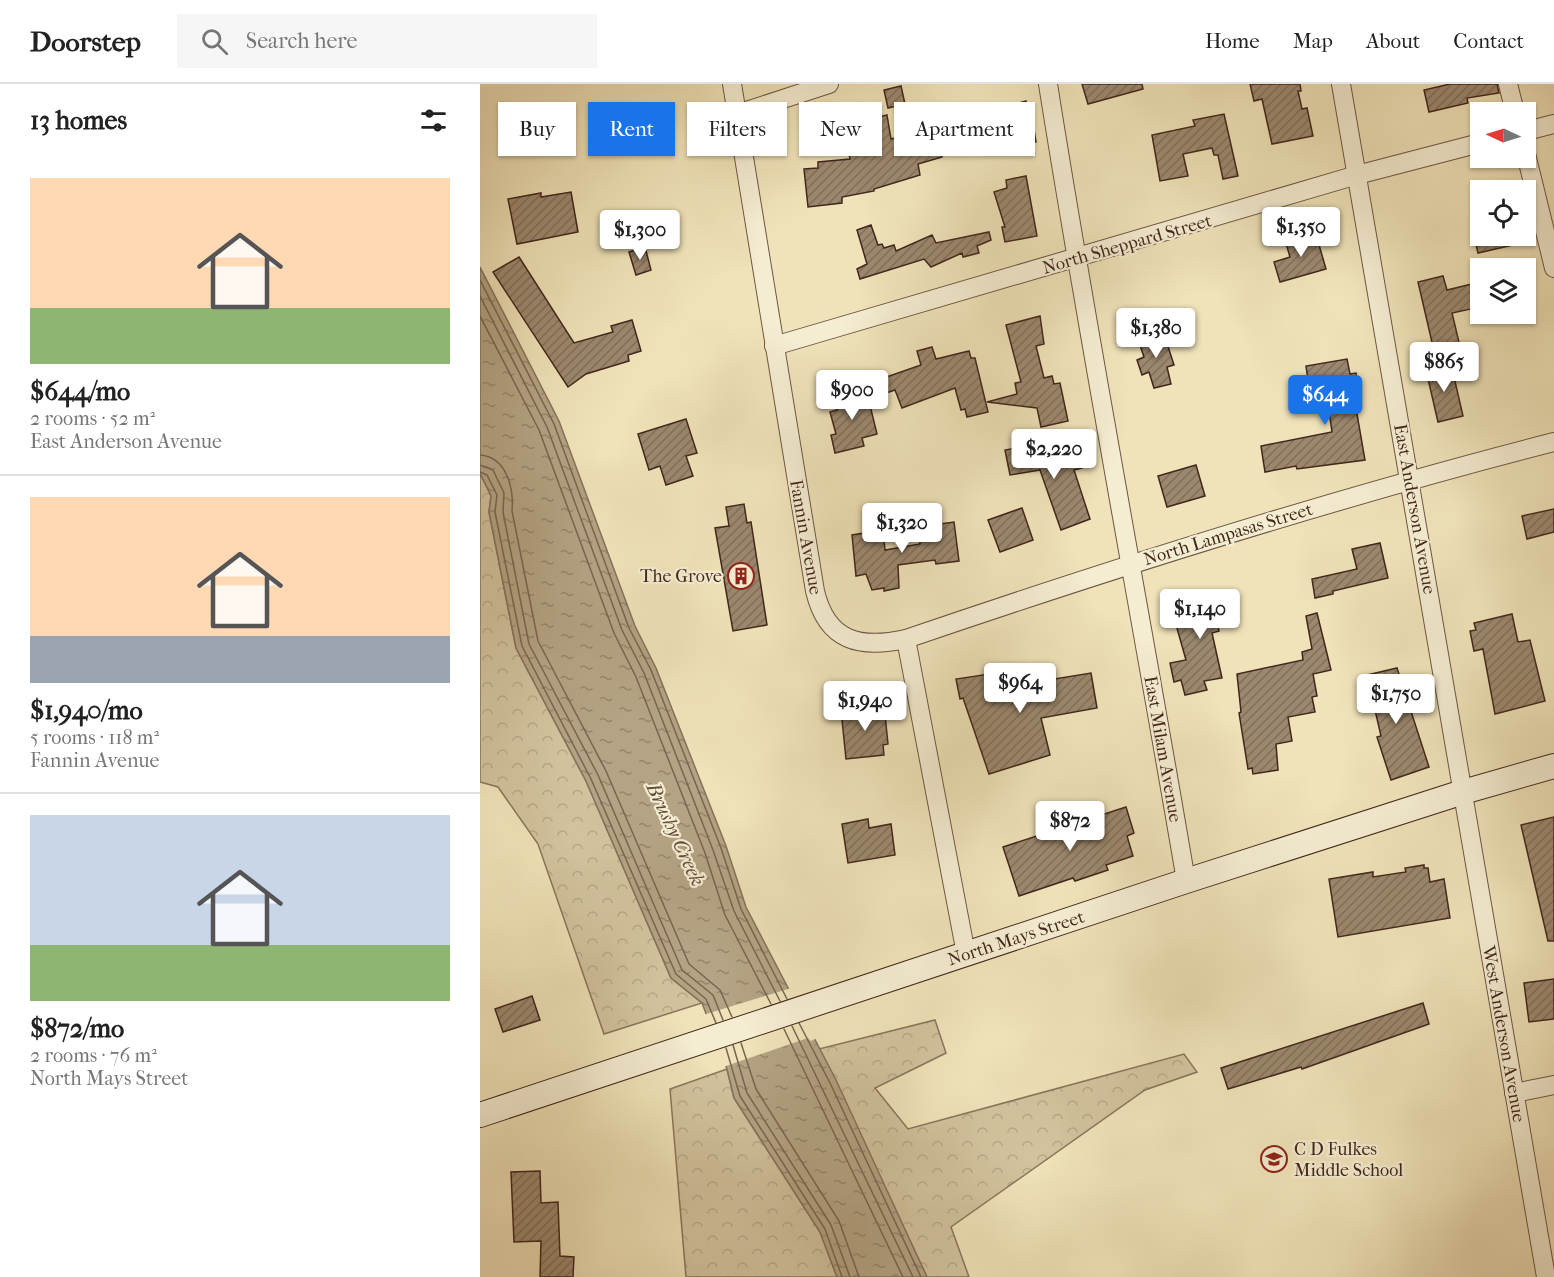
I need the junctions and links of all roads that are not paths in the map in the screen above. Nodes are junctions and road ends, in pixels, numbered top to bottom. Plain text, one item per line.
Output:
1 (732, 84) edge
2 (829, 84) edge
3 (1048, 84) edge
4 (1341, 84) edge
5 (1508, 84) edge
6 (735, 102) edge
7 (774, 102) edge
8 (1512, 102) edge
9 (1554, 124) edge
10 (1536, 128) edge
11 (1470, 146) edge
12 (744, 156) edge
13 (1529, 168) edge
14 (1357, 175) junction
15 (1076, 259) junction
16 (1554, 268) edge
17 (774, 346) junction
18 (1554, 442) edge
19 (1410, 479) junction
20 (1132, 562) junction
21 (906, 639) junction
22 (1554, 766) edge
23 (1463, 792) junction
24 (1186, 881) junction
25 (966, 954) junction
26 (1554, 1085) edge
27 (1514, 1093) junction
28 (480, 1115) edge
29 (1546, 1277) edge

1 - 6 street, Fannin Avenue
2 - 7 street
3 - 15 street, East Milam Avenue
4 - 14 street, East Anderson Avenue
5 - 8 street
9 - 10 street
11 - 14 street, North Sheppard Street
12 - 17 street, Fannin Avenue
13 - 16 street
14 - 15 street, North Sheppard Street
14 - 19 street, East Anderson Avenue
15 - 17 street, North Sheppard Street
15 - 20 street, East Milam Avenue
17 - 21 street, Fannin Avenue
18 - 19 street, North Lampasas Street
19 - 20 street, North Lampasas Street
19 - 23 street, East Anderson Avenue
20 - 21 street, North Lampasas Street
20 - 24 street, East Milam Avenue
21 - 25 street
22 - 23 main road, North Mays Street
23 - 24 main road, North Mays Street
23 - 27 street, West Anderson Avenue
24 - 25 main road, North Mays Street
25 - 28 main road, North Mays Street
26 - 27 street
27 - 29 street, West Anderson Avenue

